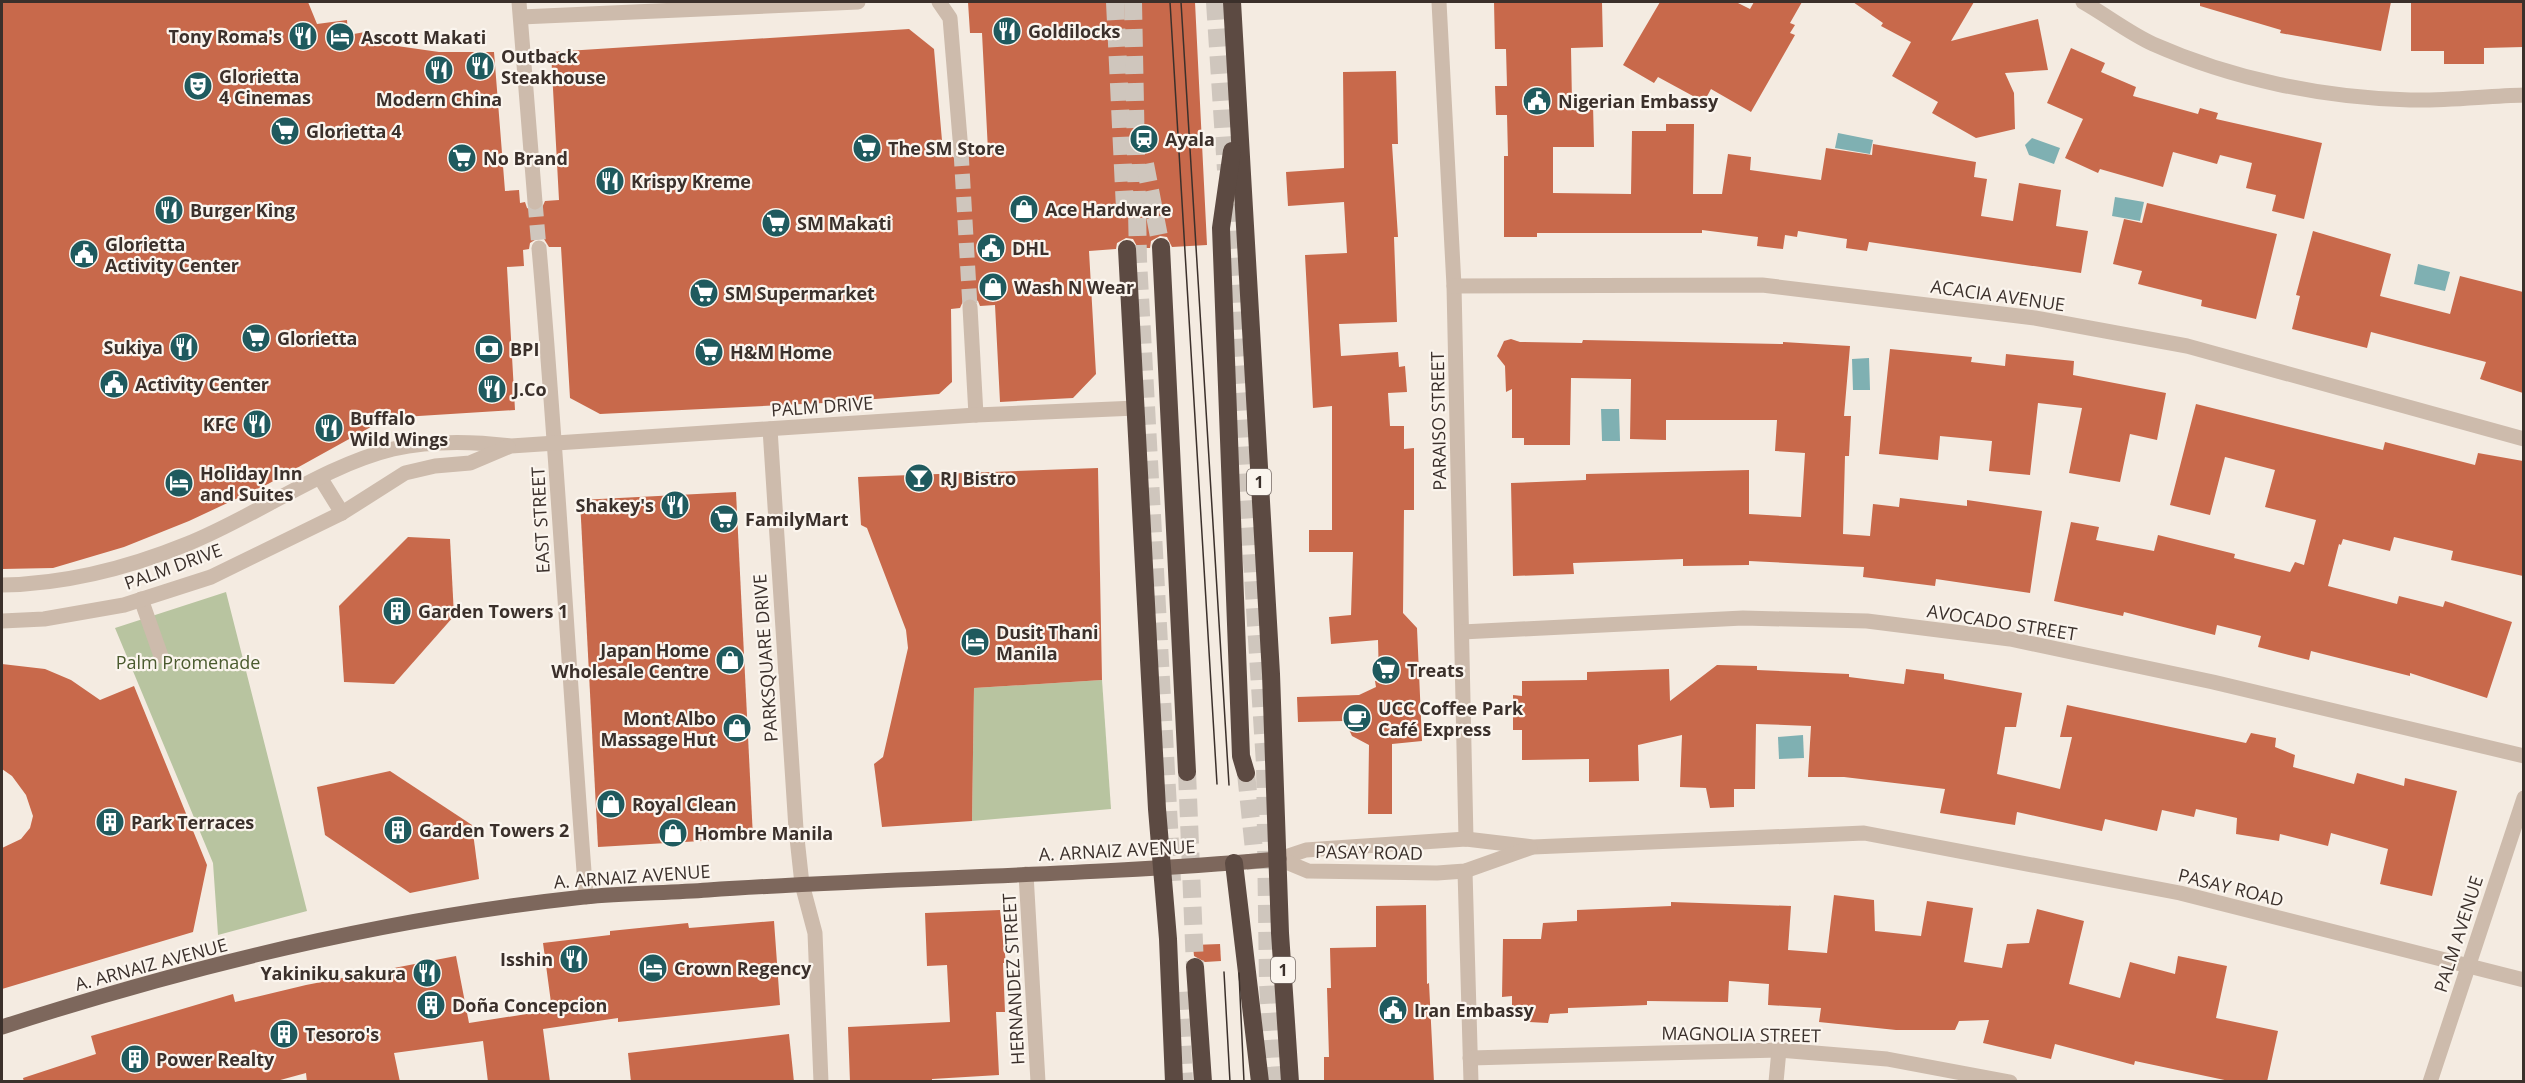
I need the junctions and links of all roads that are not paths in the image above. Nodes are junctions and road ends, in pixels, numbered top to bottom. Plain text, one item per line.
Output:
1 (519, 2) edge
2 (858, 2) edge
3 (939, 2) edge
4 (1232, 2) edge
5 (1439, 2) edge
6 (2083, 2) edge
7 (520, 17) junction
8 (2523, 95) edge
9 (1238, 105) junction
10 (961, 151) tunnel mouth
11 (535, 202) tunnel mouth
12 (1161, 247) tunnel mouth
13 (539, 248) tunnel mouth
14 (1127, 249) dead end
15 (1454, 286) junction
16 (970, 307) tunnel mouth
17 (1136, 408) junction
18 (976, 415) junction
19 (770, 429) junction
20 (2523, 439) edge
21 (555, 443) junction
22 (511, 446) junction
23 (321, 479) junction
24 (342, 513) junction
25 (2, 585) edge
26 (141, 599) junction
27 (2, 621) edge
28 (1462, 632) junction
29 (161, 656) dead end
30 (2523, 756) edge
31 (1187, 772) tunnel mouth
32 (1246, 773) tunnel mouth
33 (2523, 798) edge
34 (1466, 839) junction
35 (1533, 847) junction
36 (1279, 859) junction
37 (1234, 863) junction
38 (1161, 868) junction
39 (1465, 871) junction
40 (1026, 874) junction
41 (802, 884) junction
42 (586, 897) junction
43 (1195, 967) tunnel mouth
44 (2468, 967) junction
45 (2523, 980) edge
46 (2, 1027) edge
47 (1779, 1050) junction
48 (1470, 1058) junction
49 (821, 1082) edge
50 (1038, 1082) edge
51 (1174, 1082) edge
52 (1203, 1082) edge
53 (1260, 1082) edge
54 (1290, 1082) edge
55 (1471, 1082) edge
56 (1776, 1082) edge
57 (2010, 1082) edge
58 (2430, 1082) edge

1 - 7 street
2 - 7 street
3 - 10 street
4 - 9 highway, 1
5 - 15 street, PARAISO STREET
6 - 8 street
7 - 11 street
9 - 32 highway
9 - 36 highway, 1
12 - 31 highway
13 - 21 street, EAST STREET
14 - 17 highway
15 - 20 street, ACACIA AVENUE
15 - 28 street, PARAISO STREET
16 - 18 street
17 - 18 street, PALM DRIVE
17 - 38 highway
18 - 19 street, PALM DRIVE
19 - 21 street, PALM DRIVE
19 - 41 street, PARKSQUARE DRIVE
21 - 22 street, PALM DRIVE
21 - 42 street, EAST STREET
22 - 23 street, PALM DRIVE
22 - 24 street, PALM DRIVE
23 - 24 street
23 - 25 street, PALM DRIVE
24 - 26 street, PALM DRIVE
26 - 27 street, PALM DRIVE
26 - 29 street
28 - 30 street, AVOCADO STREET
28 - 34 street, PARAISO STREET
33 - 44 street, PALM AVENUE
34 - 35 street, PASAY ROAD
34 - 36 street, PASAY ROAD
35 - 39 street, PASAY ROAD
35 - 44 street, PASAY ROAD
36 - 37 main road, A. ARNAIZ AVENUE
36 - 39 street, PASAY ROAD
36 - 54 highway, 1
37 - 38 main road, A. ARNAIZ AVENUE
37 - 53 highway
38 - 40 main road, A. ARNAIZ AVENUE
38 - 51 highway
39 - 48 street
40 - 41 main road, A. ARNAIZ AVENUE
40 - 50 street, HERNANDEZ STREET
41 - 42 main road, A. ARNAIZ AVENUE
41 - 49 street, PARKSQUARE DRIVE
42 - 46 main road, A. ARNAIZ AVENUE
43 - 52 highway
44 - 45 street, PASAY ROAD
44 - 58 street, PALM AVENUE
47 - 48 street, MAGNOLIA STREET
47 - 56 street
47 - 57 street, MAGNOLIA STREET
48 - 55 street

